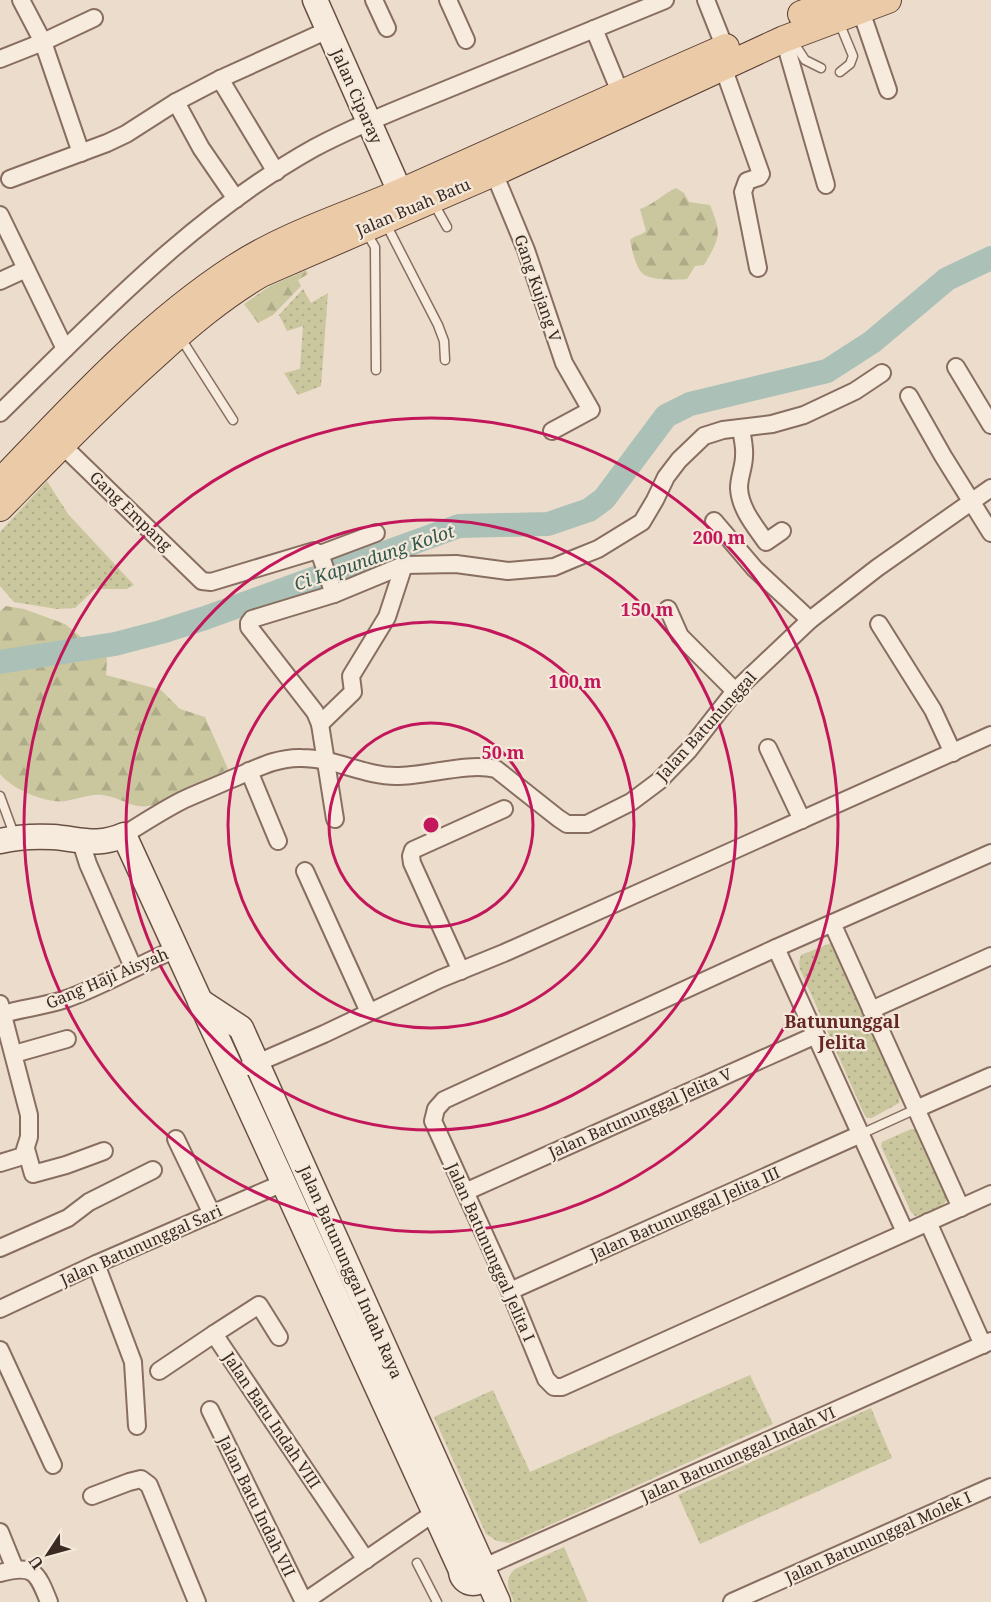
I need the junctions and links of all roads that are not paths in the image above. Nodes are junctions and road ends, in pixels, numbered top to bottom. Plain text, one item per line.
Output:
1 (21, 0) edge
2 (315, 0) edge
3 (374, 0) edge
4 (448, 0) edge
5 (665, 0) edge
6 (706, 0) edge
7 (888, 0) edge
8 (833, 6) edge
9 (861, 11) junction
10 (94, 18) dead end
11 (387, 28) dead end
12 (594, 29) junction
13 (328, 30) junction
14 (787, 38) junction
15 (466, 40) dead end
16 (42, 42) junction
17 (724, 57) junction
18 (0, 59) edge
19 (821, 68) dead end
20 (840, 72) dead end
21 (220, 79) junction
22 (888, 90) dead end
23 (620, 92) junction
24 (176, 102) junction
25 (369, 123) junction
26 (81, 153) junction
27 (276, 172) junction
28 (494, 172) junction
29 (10, 179) dead end
30 (826, 185) dead end
31 (400, 192) junction
32 (236, 199) junction
33 (432, 199) junction
34 (0, 215) edge
35 (374, 224) junction
36 (447, 228) dead end
37 (26, 268) junction
38 (758, 268) dead end
39 (0, 281) edge
40 (178, 335) junction
41 (65, 349) junction
42 (445, 360) dead end
43 (956, 367) dead end
44 (376, 370) dead end
45 (882, 374) dead end
46 (108, 385) junction
47 (909, 396) dead end
48 (84, 407) junction
49 (0, 413) edge
50 (233, 420) dead end
51 (991, 425) edge
52 (741, 428) junction
53 (552, 431) dead end
54 (62, 445) junction
55 (4, 470) edge
56 (991, 488) edge
57 (971, 501) junction
58 (0, 508) edge
59 (714, 520) dead end
60 (783, 531) dead end
61 (376, 532) dead end
62 (991, 533) edge
63 (755, 550) junction
64 (321, 558) junction
65 (397, 568) junction
66 (331, 586) junction
67 (668, 609) dead end
68 (810, 620) junction
69 (879, 624) dead end
70 (735, 691) junction
71 (320, 723) junction
72 (991, 735) edge
73 (768, 748) dead end
74 (953, 753) junction
75 (326, 760) junction
76 (249, 771) junction
77 (0, 796) edge
78 (504, 808) dead end
79 (335, 819) dead end
80 (802, 820) junction
81 (124, 835) junction
82 (8, 839) edge
83 (278, 841) dead end
84 (81, 842) junction
85 (991, 853) edge
86 (305, 871) dead end
87 (832, 923) junction
88 (776, 948) junction
89 (176, 949) junction
90 (991, 956) edge
91 (133, 967) junction
92 (461, 971) junction
93 (200, 1001) junction
94 (2, 1008) edge
95 (871, 1010) junction
96 (369, 1012) junction
97 (816, 1035) junction
98 (67, 1039) dead end
99 (14, 1054) junction
100 (258, 1062) junction
101 (233, 1073) junction
102 (991, 1076) edge
103 (916, 1109) junction
104 (861, 1134) junction
105 (176, 1139) dead end
106 (104, 1151) dead end
107 (25, 1152) junction
108 (0, 1163) edge
109 (153, 1170) dead end
110 (283, 1183) junction
111 (465, 1192) junction
112 (991, 1194) edge
113 (961, 1208) junction
114 (212, 1214) junction
115 (932, 1220) junction
116 (905, 1233) junction
117 (0, 1248) edge
118 (96, 1264) junction
119 (510, 1291) junction
120 (0, 1309) edge
121 (214, 1334) junction
122 (279, 1337) dead end
123 (988, 1341) edge
124 (0, 1350) edge
125 (159, 1371) dead end
126 (210, 1410) dead end
127 (137, 1426) dead end
128 (53, 1465) dead end
129 (991, 1487) edge
130 (92, 1496) dead end
131 (420, 1522) junction
132 (0, 1532) edge
133 (366, 1560) junction
134 (417, 1563) dead end
135 (7, 1571) edge
136 (476, 1576) edge
137 (49, 1602) edge
138 (197, 1602) edge
139 (304, 1602) edge
140 (437, 1602) edge
141 (498, 1602) edge
142 (732, 1602) edge

1 - 16 street
2 - 13 street, Jalan Ciparay
3 - 11 street
4 - 15 street
5 - 12 street
6 - 17 street
7 - 9 main road, Jalan Buah Batu
8 - 9 main road, Jalan Buah Batu
8 - 14 main road, Jalan Buah Batu
8 - 17 main road, Jalan Buah Batu
8 - 20 lane
9 - 22 street
10 - 16 street
12 - 23 street
12 - 25 street
13 - 21 street
13 - 25 street, Jalan Ciparay
14 - 17 main road, Jalan Buah Batu
14 - 19 lane
14 - 30 street
16 - 18 street
16 - 26 street
17 - 23 main road, Jalan Buah Batu
17 - 28 main road, Jalan Buah Batu
17 - 38 street
21 - 24 street
21 - 27 street
23 - 31 main road, Jalan Buah Batu
24 - 26 street
24 - 32 street
25 - 27 street
25 - 31 street, Jalan Ciparay
26 - 29 street
27 - 32 street
28 - 33 main road, Jalan Buah Batu
28 - 53 street, Gang Kujang V
31 - 46 main road, Jalan Buah Batu
32 - 41 street
33 - 35 main road, Jalan Buah Batu
33 - 36 lane
34 - 37 street
35 - 40 main road, Jalan Buah Batu
35 - 42 lane
35 - 44 lane
37 - 39 street
37 - 41 street
40 - 46 main road, Jalan Buah Batu
40 - 50 lane
41 - 49 street
43 - 51 street
45 - 52 street
46 - 48 main road, Jalan Buah Batu
47 - 57 street
48 - 54 main road, Jalan Buah Batu
48 - 55 main road, Jalan Buah Batu
52 - 63 street
52 - 65 street
54 - 58 main road, Jalan Buah Batu
54 - 64 street, Gang Empang
56 - 57 street, Jalan Batununggal
57 - 62 street
57 - 68 street, Jalan Batununggal
59 - 63 street
60 - 63 street
61 - 64 street
63 - 68 street
64 - 66 street
65 - 66 street
65 - 71 street
66 - 71 street
67 - 70 street
68 - 70 street, Jalan Batununggal
69 - 74 street
70 - 75 street, Jalan Batununggal
71 - 75 street
72 - 74 street
73 - 80 street
74 - 80 street
75 - 76 street, Jalan Batununggal
75 - 79 street
76 - 81 street, Jalan Batununggal
76 - 83 street
77 - 82 lane
78 - 92 street
80 - 92 street
81 - 84 street
81 - 89 street, Jalan Batununggal Indah Raya
82 - 84 street
84 - 91 street
85 - 87 street
86 - 96 street
87 - 88 street
87 - 95 street
88 - 97 street
88 - 111 street, Jalan Batununggal Jelita I
89 - 91 street, Gang Haji Aisyah
89 - 93 street, Jalan Batununggal Indah Raya
90 - 95 street
91 - 94 street, Gang Haji Aisyah
92 - 96 street
93 - 100 street, Jalan Batununggal Indah Raya
93 - 101 street, Jalan Batununggal Indah Raya
94 - 99 street
95 - 103 street
96 - 100 street
97 - 104 street
97 - 111 street, Jalan Batununggal Jelita V
98 - 99 street
99 - 107 street
100 - 101 street
100 - 136 street, Jalan Batununggal Indah Raya
101 - 110 street, Jalan Batununggal Indah Raya
102 - 103 street
103 - 104 lane
103 - 113 street
104 - 116 street
104 - 119 street, Jalan Batununggal Jelita III
105 - 114 street
106 - 107 street
107 - 108 street
109 - 117 street
110 - 114 street, Jalan Batununggal Sari
110 - 131 street, Jalan Batununggal Indah Raya
111 - 119 street, Jalan Batununggal Jelita I
112 - 113 street
113 - 115 street
114 - 118 street, Jalan Batununggal Sari
115 - 116 street
115 - 123 street
116 - 119 street, Jalan Batununggal Jelita I
118 - 120 street, Jalan Batununggal Sari
118 - 127 street
121 - 122 street
121 - 125 street, Jalan Batu Indah VIII
121 - 133 street, Jalan Batu Indah VIII
123 - 136 street, Jalan Batununggal Indah VI
124 - 128 street
126 - 139 street, Jalan Batu Indah VII
129 - 142 street, Jalan Batununggal Molek I
130 - 138 street
131 - 133 street
131 - 136 street, Jalan Batununggal Indah Raya
132 - 135 street
133 - 139 street
134 - 140 lane
135 - 137 street
136 - 141 street, Jalan Batununggal Indah Raya

